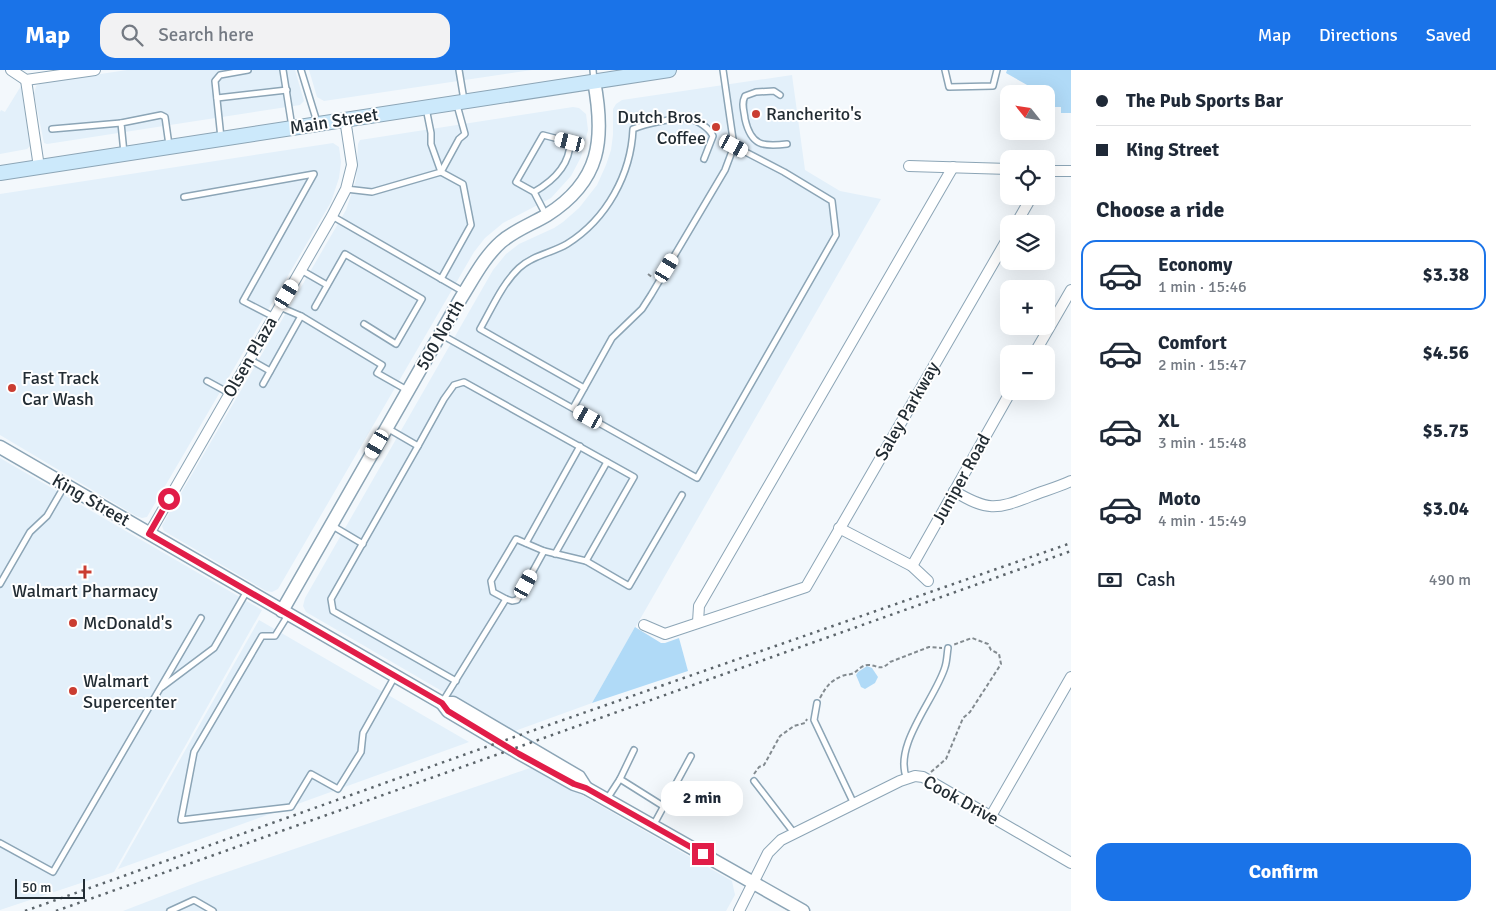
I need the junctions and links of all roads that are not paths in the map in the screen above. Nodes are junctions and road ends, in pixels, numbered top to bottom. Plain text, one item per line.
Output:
1 (12, 70) edge
2 (95, 70) edge
3 (248, 70) edge
4 (283, 70) edge
5 (301, 70) edge
6 (459, 70) edge
7 (669, 70) edge
8 (723, 70) edge
9 (946, 70) edge
10 (997, 70) edge
11 (594, 76) edge
12 (26, 80) junction
13 (287, 90) junction
14 (780, 95) dead end
15 (216, 98) junction
16 (460, 102) junction
17 (426, 107) junction
18 (346, 119) junction
19 (121, 123) junction
20 (317, 124) junction
21 (292, 128) junction
22 (52, 129) dead end
23 (221, 138) junction
24 (787, 144) dead end
25 (169, 146) junction
26 (734, 146) junction
27 (124, 153) junction
28 (704, 159) dead end
29 (909, 166) dead end
30 (39, 167) junction
31 (954, 167) junction
32 (1000, 169) edge
33 (1055, 171) edge
34 (1071, 171) edge
35 (441, 172) junction
36 (0, 173) edge
37 (346, 189) junction
38 (534, 192) junction
39 (184, 197) dead end
40 (546, 215) junction
41 (332, 216) junction
42 (1000, 251) edge
43 (301, 270) junction
44 (441, 279) junction
45 (327, 285) junction
46 (1071, 290) edge
47 (464, 292) junction
48 (280, 306) junction
49 (315, 307) dead end
50 (301, 316) junction
51 (274, 317) junction
52 (364, 324) dead end
53 (440, 334) junction
54 (1039, 345) edge
55 (249, 359) junction
56 (270, 371) junction
57 (207, 381) dead end
58 (263, 384) dead end
59 (584, 388) junction
60 (408, 391) junction
61 (229, 393) junction
62 (1007, 400) edge
63 (572, 408) junction
64 (387, 428) junction
65 (418, 446) junction
66 (580, 446) junction
67 (0, 447) edge
68 (607, 462) junction
69 (1071, 480) edge
70 (65, 485) junction
71 (954, 491) junction
72 (682, 495) dead end
73 (331, 525) junction
74 (839, 528) junction
75 (149, 534) junction
76 (526, 543) junction
77 (363, 544) junction
78 (544, 551) junction
79 (555, 554) junction
80 (586, 561) junction
81 (912, 566) junction
82 (928, 581) dead end
83 (0, 584) edge
84 (247, 591) junction
85 (506, 599) junction
86 (285, 613) junction
87 (201, 618) dead end
88 (698, 622) junction
89 (644, 625) dead end
90 (948, 648) road end
91 (395, 676) junction
92 (1071, 677) edge
93 (456, 681) junction
94 (160, 688) junction
95 (442, 703) junction
96 (817, 703) road end
97 (634, 750) dead end
98 (691, 756) dead end
99 (620, 778) junction
100 (907, 779) junction
101 (754, 781) road end
102 (607, 800) junction
103 (854, 804) junction
104 (663, 806) junction
105 (991, 816) junction
106 (653, 826) junction
107 (794, 833) junction
108 (0, 844) edge
109 (1071, 863) edge
110 (753, 882) junction
111 (170, 911) edge
112 (213, 911) edge
113 (739, 911) edge
114 (803, 911) edge

1 - 12 street
2 - 12 street
3 - 15 lane
4 - 13 lane
5 - 20 lane
6 - 16 lane
7 - 11 main road, Main Street
8 - 26 lane
9 - 10 lane
11 - 16 main road, Main Street
11 - 40 street, 500 North
12 - 30 street
13 - 15 lane
13 - 21 lane
14 - 24 lane
15 - 23 lane
16 - 17 main road, Main Street
16 - 35 lane
17 - 18 main road, Main Street
17 - 35 lane
18 - 20 main road, Main Street
18 - 37 street, Olsen Plaza
19 - 22 lane
19 - 25 lane
19 - 27 lane
20 - 21 main road, Main Street
21 - 23 main road, Main Street
23 - 25 main road, Main Street
25 - 27 main road, Main Street
26 - 59 lane
26 - 63 lane
27 - 30 main road, Main Street
28 - 59 lane
29 - 31 street
30 - 36 main road, Main Street
31 - 32 street
31 - 88 street
33 - 34 street
35 - 37 lane
35 - 44 lane
37 - 41 street, Olsen Plaza
38 - 38 lane
38 - 40 lane
39 - 51 lane
40 - 47 street, 500 North
41 - 43 street, Olsen Plaza
41 - 44 lane
42 - 74 street, Saley Parkway
43 - 45 lane
43 - 48 street, Olsen Plaza
44 - 47 lane
45 - 49 lane
45 - 52 lane
46 - 54 street
47 - 53 street, 500 North
48 - 50 lane
48 - 51 street, Olsen Plaza
50 - 56 lane
50 - 60 lane
51 - 55 street, Olsen Plaza
53 - 60 street, 500 North
53 - 63 lane
55 - 56 lane
55 - 61 street, Olsen Plaza
56 - 58 lane
57 - 61 lane
59 - 63 lane
60 - 64 street, 500 North
61 - 75 street, Olsen Plaza
62 - 71 street, Juniper Road
64 - 65 lane
64 - 73 street, 500 North
65 - 66 lane
65 - 77 lane
66 - 68 lane
66 - 76 lane
67 - 70 street, King Street
68 - 79 lane
68 - 80 lane
69 - 71 street
70 - 75 street, King Street
70 - 83 lane
71 - 81 street, Juniper Road
72 - 80 lane
73 - 77 lane
73 - 86 street, 500 North
74 - 81 street
74 - 88 street, Saley Parkway
75 - 84 street, King Street
76 - 78 lane
76 - 85 lane
77 - 93 lane
78 - 79 lane
78 - 85 lane
79 - 80 lane
81 - 82 street
84 - 86 street, King Street
84 - 94 lane
85 - 93 lane
86 - 91 street, King Street
86 - 91 lane
87 - 94 lane
88 - 89 street
90 - 100 lane
91 - 95 street, King Street
92 - 105 street
93 - 95 lane
94 - 108 lane
95 - 102 street, King Street
96 - 103 lane
97 - 99 lane
98 - 104 lane
99 - 102 lane
99 - 104 lane
100 - 103 street, Cook Drive
100 - 105 street, Cook Drive
101 - 107 lane
102 - 106 street, King Street
103 - 107 street, Cook Drive
104 - 106 lane
105 - 109 street, Cook Drive
106 - 110 street, King Street
107 - 110 street, Cook Drive
110 - 113 street, Cook Drive
110 - 114 street, King Street
111 - 112 lane

